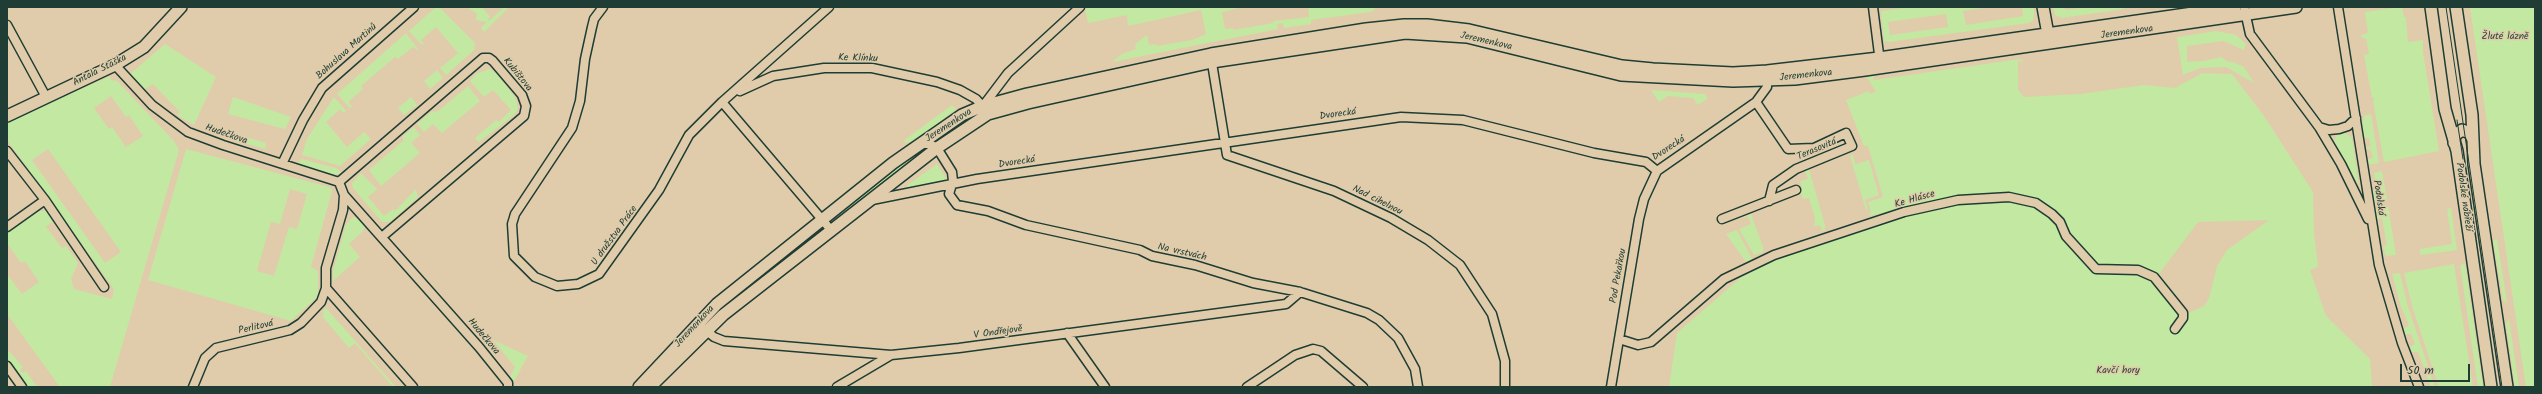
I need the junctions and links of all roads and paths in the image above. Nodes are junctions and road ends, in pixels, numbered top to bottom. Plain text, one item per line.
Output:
1 (180, 7) edge
2 (414, 7) edge
3 (603, 7) edge
4 (829, 7) edge
5 (1080, 7) edge
6 (1873, 7) edge
7 (2043, 7) edge
8 (2235, 7) edge
9 (2296, 7) edge
10 (2338, 7) edge
11 (2432, 7) edge
12 (2456, 7) edge
13 (2245, 11) edge
14 (2216, 12) edge
15 (7, 25) edge
16 (2049, 39) junction
17 (1211, 58) junction
18 (1880, 63) junction
19 (115, 65) junction
20 (1768, 75) junction
21 (46, 97) junction
22 (722, 102) junction
23 (1756, 102) junction
24 (985, 110) junction
25 (7, 116) edge
26 (2356, 118) junction
27 (2319, 127) junction
28 (2473, 140) junction
29 (1225, 141) junction
30 (2454, 143) junction
31 (921, 144) junction
32 (937, 148) junction
33 (7, 151) edge
34 (283, 162) junction
35 (1657, 171) junction
36 (339, 182) junction
37 (950, 186) junction
38 (1796, 190) dead end
39 (344, 194) junction
40 (45, 200) junction
41 (872, 200) junction
42 (1769, 201) junction
43 (823, 219) junction
44 (1722, 219) dead end
45 (7, 227) edge
46 (2372, 227) junction
47 (831, 230) junction
48 (383, 236) junction
49 (104, 287) dead end
50 (326, 288) junction
51 (1300, 292) junction
52 (702, 327) junction
53 (2175, 329) dead end
54 (1067, 334) junction
55 (1619, 339) junction
56 (891, 355) junction
57 (7, 366) edge
58 (22, 387) edge
59 (193, 387) edge
60 (413, 387) edge
61 (508, 387) edge
62 (639, 387) edge
63 (650, 387) edge
64 (837, 387) edge
65 (1105, 387) edge
66 (1247, 387) edge
67 (1363, 387) edge
68 (1418, 387) edge
69 (1505, 387) edge
70 (1612, 387) edge
71 (2419, 387) edge
72 (2491, 387) edge
73 (2507, 387) edge

1 - 19 street, Antala Staška
2 - 34 street, Bohuslava Martinů
3 - 22 street, U družstva Práce
4 - 22 street, U družstva Práce
5 - 24 street
6 - 18 street
7 - 16 street
8 - 14 street, Jeremenkova
9 - 13 street, Jeremenkova
10 - 26 street, Podolská
11 - 30 street, Podolské nábřeží
12 - 28 street, Podolské nábřeží
13 - 14 street, Jeremenkova
13 - 27 street
14 - 16 street, Jeremenkova
15 - 21 street
16 - 18 street, Jeremenkova
17 - 20 street, Jeremenkova
17 - 24 street, Jeremenkova
17 - 29 street, Nad cihelnou
18 - 20 street, Jeremenkova
19 - 21 street, Antala Staška
19 - 34 street, Hudečkova
20 - 23 street, Dvorecká
21 - 25 street, Antala Staška
22 - 24 street, Ke Klínku
22 - 43 street
23 - 35 street, Dvorecká
23 - 42 street, Terasovitá
24 - 31 street, Jeremenkova
24 - 32 street, Jeremenkova
26 - 27 street
26 - 46 street, Podolská
27 - 46 street
28 - 30 street
28 - 73 street, Podolské nábřeží
29 - 35 street, Dvorecká
29 - 37 street, Dvorecká
29 - 69 street, Nad cihelnou
30 - 72 street, Podolské nábřeží
31 - 32 street
31 - 43 street, Jeremenkova
32 - 37 street, Na vrstvách
32 - 41 street, Jeremenkova
33 - 40 street
34 - 36 street, Hudečkova
35 - 55 street, Pod Pekařkou
36 - 39 street, Hudečkova
36 - 48 street, Kubištova
37 - 41 street, Dvorecká
37 - 51 street, Na vrstvách
38 - 42 street
39 - 48 street, Hudečkova
39 - 50 street, Hudečkova
40 - 45 street
40 - 49 street
41 - 47 street, Jeremenkova
42 - 44 street
43 - 47 street
43 - 52 street, Jeremenkova
46 - 71 street, Podolská
47 - 52 street, Jeremenkova
48 - 61 street, Hudečkova
50 - 59 street, Perlitová
50 - 60 street
51 - 54 street, V Ondřejově
51 - 68 street, Na vrstvách
52 - 56 street, V Ondřejově
52 - 62 street, Jeremenkova
52 - 63 street, Jeremenkova
53 - 55 street, Ke Hlásce
54 - 56 street, V Ondřejově
54 - 65 street
55 - 70 street, Pod Pekařkou
56 - 64 street
57 - 58 street
66 - 67 street

